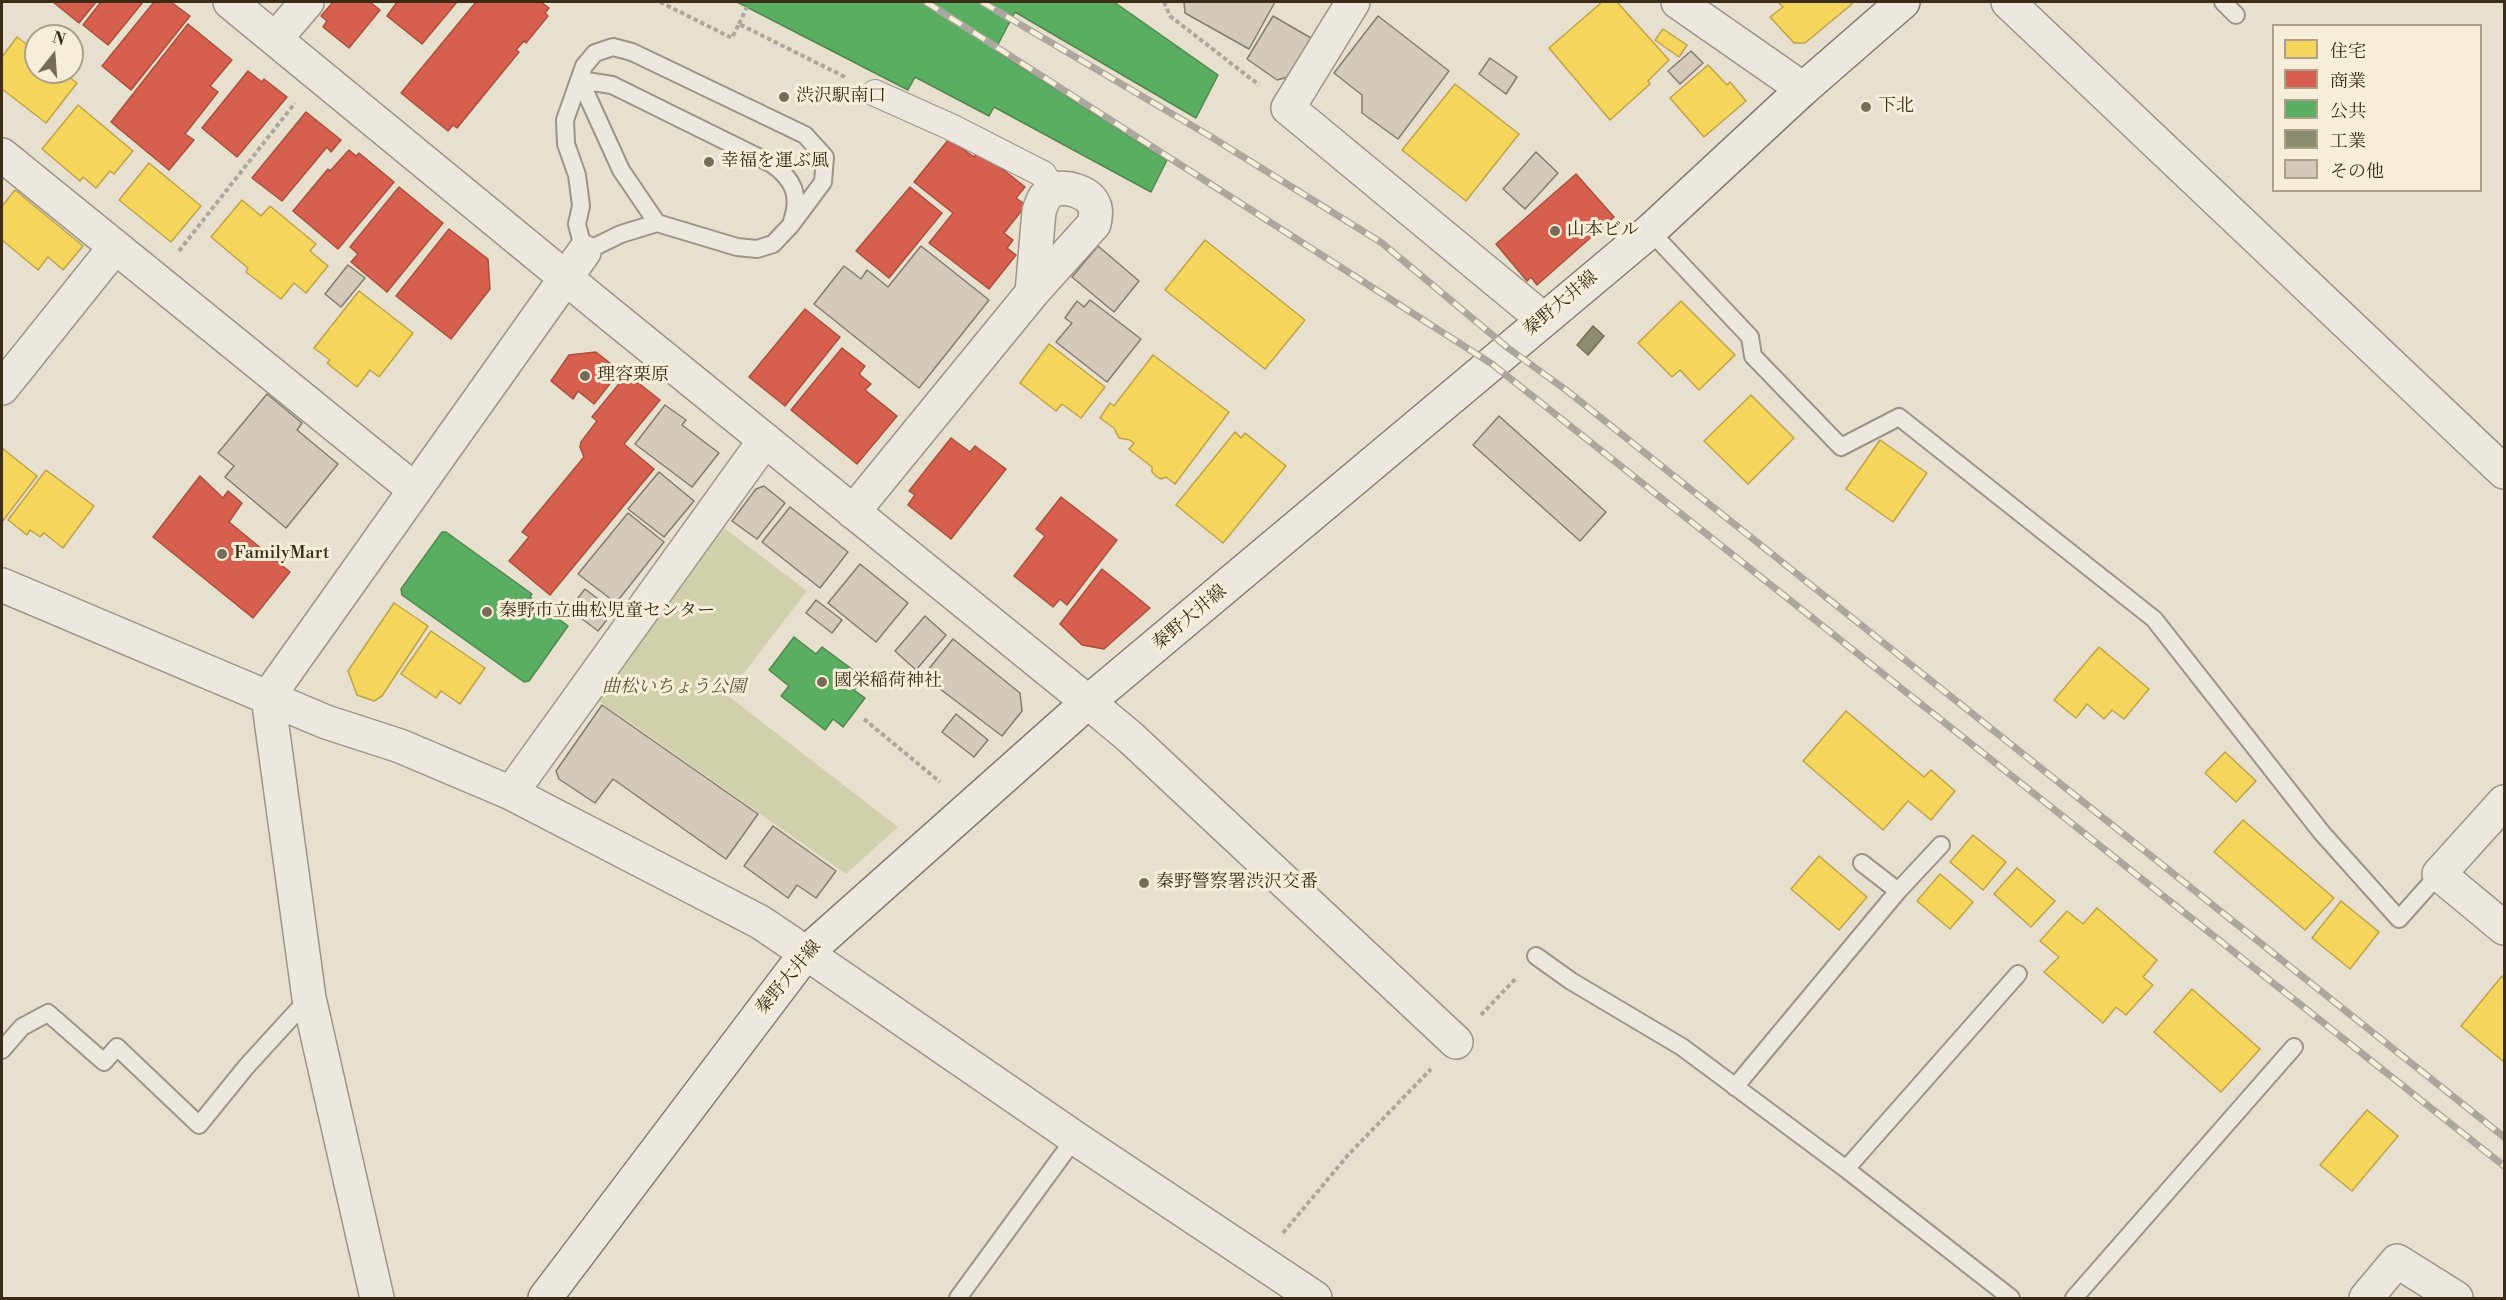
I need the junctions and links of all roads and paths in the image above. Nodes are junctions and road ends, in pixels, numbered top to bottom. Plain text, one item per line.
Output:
1 (230, 2) edge
2 (307, 2) edge
3 (660, 2) edge
4 (1164, 2) edge
5 (1353, 2) edge
6 (1678, 2) edge
7 (1903, 2) edge
8 (2008, 2) edge
9 (2223, 2) edge
10 (747, 7) dead end
11 (2236, 15) dead end
12 (739, 24) junction
13 (276, 38) junction
14 (318, 73) junction
15 (580, 80) junction
16 (1803, 89) junction
17 (875, 93) joint
18 (1288, 108) junction
19 (2, 154) edge
20 (1053, 190) junction
21 (657, 223) junction
22 (790, 225) junction
23 (1650, 231) junction
24 (115, 246) junction
25 (575, 265) junction
26 (157, 280) junction
27 (1032, 293) junction
28 (1543, 319) junction
29 (2, 388) edge
30 (765, 440) junction
31 (2505, 472) edge
32 (415, 490) junction
33 (853, 512) junction
34 (2, 585) edge
35 (267, 697) junction
36 (1088, 702) junction
37 (864, 719) dead end
38 (942, 784) dead end
39 (511, 794) junction
40 (2505, 802) edge
41 (1941, 845) dead end
42 (1862, 863) dead end
43 (2439, 874) junction
44 (1898, 891) junction
45 (2505, 928) edge
46 (806, 953) junction
47 (1536, 956) joint
48 (2018, 974) dead end
49 (309, 998) junction
50 (1456, 1042) junction
51 (2294, 1047) dead end
52 (2, 1050) edge
53 (1735, 1087) junction
54 (1075, 1138) junction
55 (1846, 1168) junction
56 (1260, 1261) junction
57 (377, 1299) edge
58 (545, 1299) edge
59 (958, 1299) edge
60 (1315, 1299) edge
61 (2011, 1299) edge
62 (2074, 1299) edge
63 (2366, 1299) edge
64 (2456, 1299) edge

1 - 13 street
2 - 13 street
3 - 12 path
4 - 18 path
5 - 18 street
6 - 16 street
7 - 16 street, 秦野大井線
8 - 31 street
9 - 11 lane
10 - 12 path
12 - 17 path
13 - 14 street
14 - 25 street
14 - 26 path
15 - 21 lane
15 - 22 lane
15 - 22 lane
15 - 25 lane
16 - 23 street, 秦野大井線
17 - 20 street
18 - 28 street
19 - 24 street
20 - 27 street
20 - 27 street
21 - 22 lane
21 - 25 lane
23 - 28 street, 秦野大井線
23 - 43 lane
24 - 26 street
24 - 29 street
25 - 30 street
25 - 32 street
26 - 32 street
27 - 33 street
28 - 36 street, 秦野大井線
30 - 33 street
30 - 39 street
32 - 35 street
33 - 36 street
34 - 35 street
35 - 39 street
35 - 49 street
36 - 46 street, 秦野大井線
36 - 50 street
37 - 38 path
39 - 46 street
40 - 43 street
41 - 44 lane
42 - 44 lane
43 - 45 street
44 - 53 lane
46 - 54 street
46 - 58 street, 秦野大井線
47 - 50 path
47 - 53 lane
48 - 55 lane
49 - 52 lane
49 - 57 street
50 - 56 path
51 - 62 lane
53 - 55 lane
54 - 56 street
54 - 59 lane
55 - 61 lane
56 - 60 street
63 - 64 street

